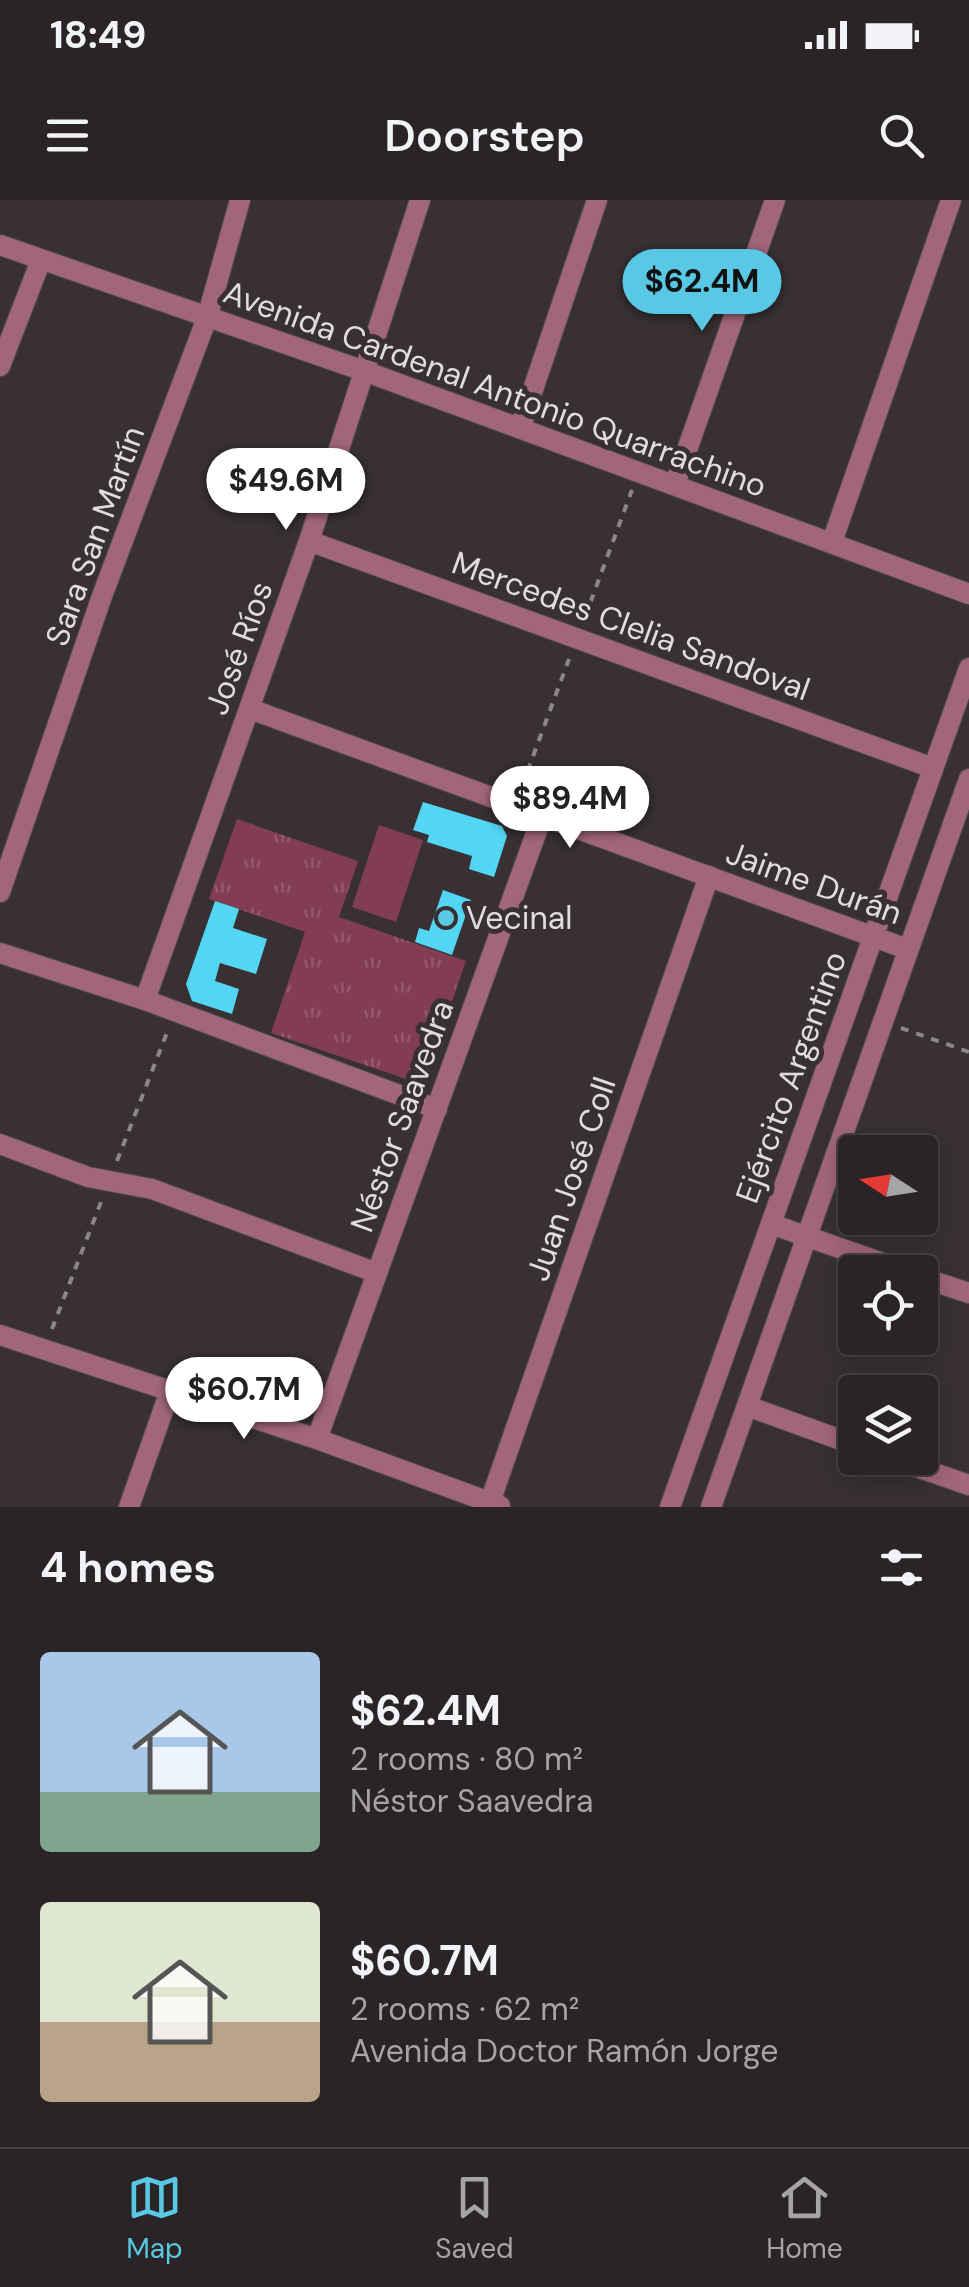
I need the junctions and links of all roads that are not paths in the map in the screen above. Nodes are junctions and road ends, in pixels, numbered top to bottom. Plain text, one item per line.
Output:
1 (240, 200) edge
2 (420, 200) edge
3 (597, 200) edge
4 (775, 200) edge
5 (951, 200) edge
6 (0, 245) edge
7 (41, 260) junction
8 (206, 318) junction
9 (0, 366) edge
10 (367, 372) junction
11 (520, 428) junction
12 (676, 484) junction
13 (309, 541) junction
14 (832, 542) junction
15 (969, 594) edge
16 (969, 668) edge
17 (250, 708) junction
18 (932, 768) junction
19 (969, 779) edge
20 (544, 814) junction
21 (709, 876) junction
22 (0, 892) edge
23 (874, 936) junction
24 (906, 949) junction
25 (0, 953) edge
26 (145, 1000) junction
27 (437, 1109) junction
28 (0, 1144) edge
29 (771, 1224) junction
30 (806, 1238) junction
31 (857, 1255) edge
32 (377, 1273) junction
33 (938, 1282) edge
34 (968, 1289) edge
35 (1, 1337) edge
36 (170, 1391) junction
37 (747, 1406) junction
38 (317, 1439) junction
39 (838, 1439) edge
40 (938, 1474) edge
41 (969, 1485) edge
42 (496, 1505) edge
43 (128, 1507) edge
44 (670, 1507) edge
45 (711, 1507) edge

1 - 8 street, Sara San Martín
2 - 10 street, José Ríos
3 - 11 street
4 - 12 street
5 - 14 street
6 - 7 street, Avenida Cardenal Antonio Quarrachino
7 - 8 street, Avenida Cardenal Antonio Quarrachino
7 - 9 street
8 - 10 street, Avenida Cardenal Antonio Quarrachino
8 - 22 street, Sara San Martín
10 - 11 street, Avenida Cardenal Antonio Quarrachino
10 - 13 street, José Ríos
11 - 12 street, Avenida Cardenal Antonio Quarrachino
12 - 14 street, Avenida Cardenal Antonio Quarrachino
13 - 17 street, José Ríos
13 - 18 street, Mercedes Clelia Sandoval
14 - 15 street, Avenida Cardenal Antonio Quarrachino
16 - 18 street, Ejército Argentino
17 - 20 street, Jaime Durán
17 - 26 street, José Ríos
18 - 23 street, Ejército Argentino
19 - 24 street, Ejército Argentino
20 - 21 street, Jaime Durán
20 - 27 street, Néstor Saavedra
21 - 23 street, Jaime Durán
21 - 42 street, Juan José Coll
23 - 24 street, Jaime Durán
23 - 29 street, Ejército Argentino
24 - 30 street, Ejército Argentino
25 - 26 street
26 - 27 street
27 - 32 street, Néstor Saavedra
28 - 32 street
29 - 30 street
29 - 44 street, Ejército Argentino
30 - 31 street
30 - 37 street, Ejército Argentino
32 - 38 street, Néstor Saavedra
33 - 34 street
35 - 36 street
36 - 38 street
36 - 43 street
37 - 39 street
37 - 45 street, Ejército Argentino
38 - 42 street
40 - 41 street

